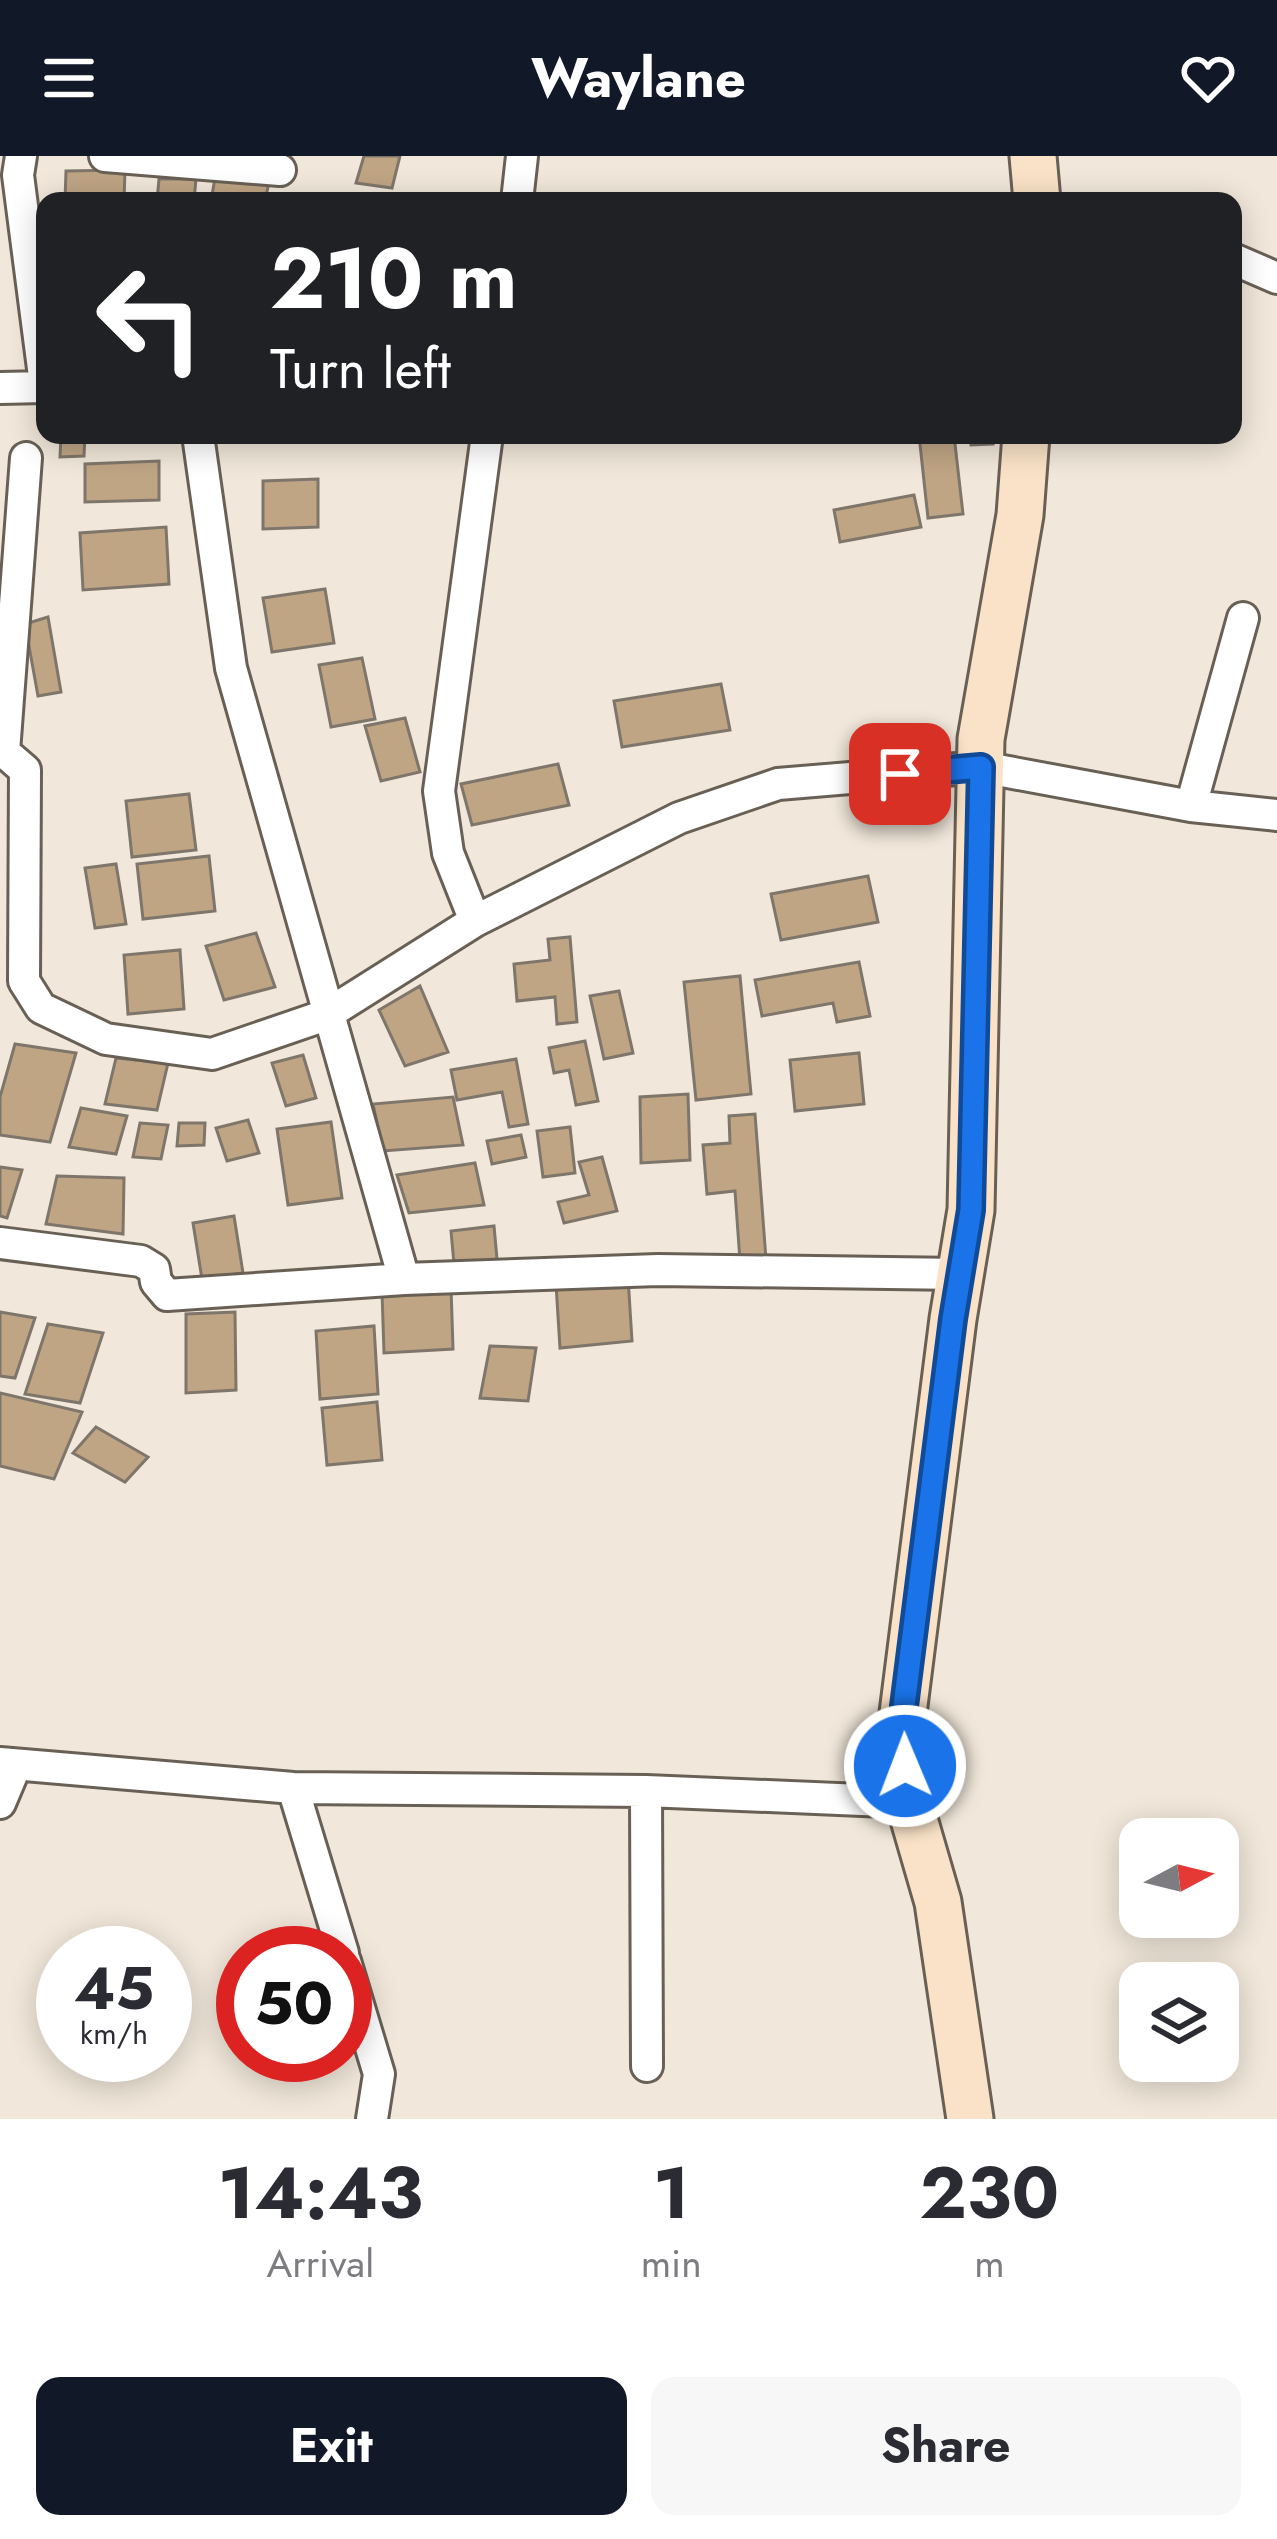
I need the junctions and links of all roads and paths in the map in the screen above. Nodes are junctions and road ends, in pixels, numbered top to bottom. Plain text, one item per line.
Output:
1 (21, 156) edge
2 (105, 156) edge
3 (522, 156) edge
4 (1033, 156) edge
5 (280, 170) dead end
6 (518, 192) edge
7 (1036, 192) edge
8 (1242, 263) edge
9 (1277, 278) edge
10 (36, 316) edge
11 (36, 386) edge
12 (0, 388) edge
13 (199, 444) edge
14 (486, 444) edge
15 (1026, 444) edge
16 (26, 458) dead end
17 (1243, 618) dead end
18 (981, 767) junction
19 (1191, 806) junction
20 (1277, 815) edge
21 (476, 921) junction
22 (326, 1015) junction
23 (0, 1243) edge
24 (961, 1274) junction
25 (404, 1279) junction
26 (8, 1764) edge
27 (293, 1788) junction
28 (646, 1791) junction
29 (909, 1802) junction
30 (0, 1803) edge
31 (335, 1926) edge
32 (372, 2051) edge
33 (647, 2066) dead end
34 (372, 2119) edge
35 (970, 2119) edge

1 - 10 street
2 - 5 street
3 - 6 street
4 - 7 main road
8 - 9 street
11 - 12 street
13 - 22 street
14 - 21 street
15 - 18 main road
16 - 22 street
17 - 19 street
18 - 19 street
18 - 21 street
18 - 24 main road
19 - 20 street
21 - 22 street
22 - 25 street
23 - 25 street
24 - 25 street
24 - 29 main road
26 - 27 street
26 - 30 street
27 - 28 street
27 - 31 street
28 - 29 street
28 - 33 street
29 - 35 main road
32 - 34 street

